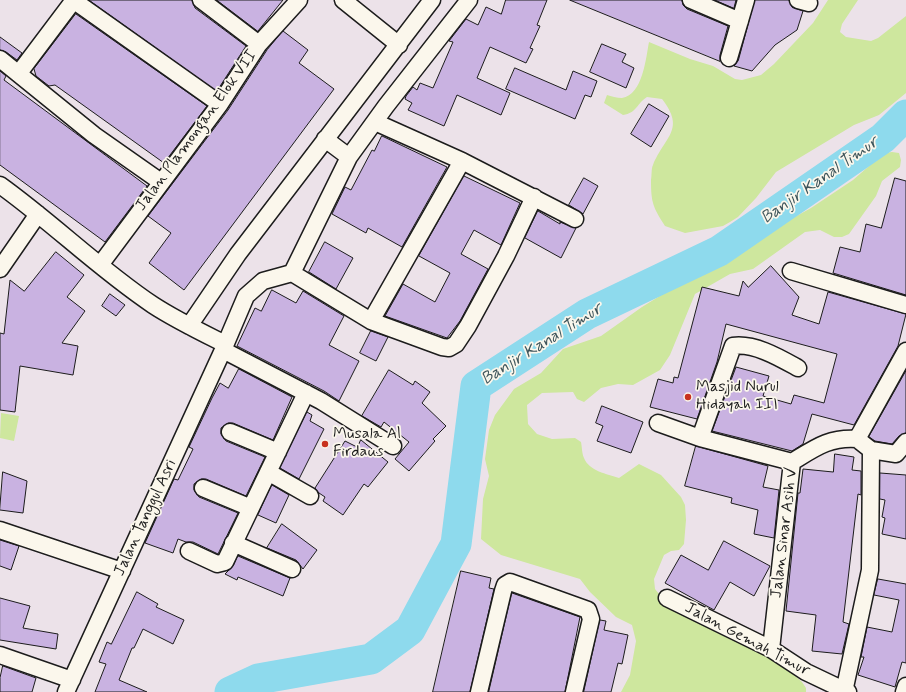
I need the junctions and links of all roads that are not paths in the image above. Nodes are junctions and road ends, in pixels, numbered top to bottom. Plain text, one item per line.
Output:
1 (74, 0) edge
2 (202, 0) edge
3 (299, 0) edge
4 (343, 0) edge
5 (432, 0) edge
6 (469, 0) edge
7 (691, 0) edge
8 (746, 0) edge
9 (740, 21) junction
10 (258, 44) junction
11 (399, 45) junction
12 (730, 58) dead end
13 (0, 59) edge
14 (19, 73) junction
15 (220, 104) junction
16 (375, 122) junction
17 (325, 139) junction
18 (349, 157) junction
19 (462, 162) junction
20 (161, 182) junction
21 (0, 185) edge
22 (534, 198) junction
23 (0, 201) edge
24 (25, 203) junction
25 (38, 214) junction
26 (575, 219) dead end
27 (100, 265) junction
28 (0, 269) edge
29 (791, 271) dead end
30 (292, 273) junction
31 (906, 305) edge
32 (372, 321) junction
33 (189, 326) junction
34 (224, 347) junction
35 (906, 351) edge
36 (798, 368) dead end
37 (306, 393) junction
38 (658, 423) dead end
39 (230, 432) dead end
40 (700, 438) junction
41 (857, 439) junction
42 (906, 442) edge
43 (394, 446) dead end
44 (871, 450) junction
45 (278, 452) junction
46 (792, 462) junction
47 (268, 472) junction
48 (203, 488) dead end
49 (310, 496) dead end
50 (251, 508) junction
51 (0, 530) edge
52 (233, 543) junction
53 (189, 551) dead end
54 (292, 569) dead end
55 (122, 571) junction
56 (667, 598) dead end
57 (771, 649) junction
58 (0, 655) edge
59 (69, 686) edge
60 (906, 686) edge
61 (846, 691) edge
62 (479, 692) edge
63 (574, 692) edge
64 (904, 692) edge

1 - 14 street
1 - 15 street
2 - 10 street
3 - 10 street, Jalan Plamongan Elok VII
4 - 11 street
5 - 11 street
6 - 16 street
7 - 9 street
8 - 9 street
9 - 12 street
10 - 15 street, Jalan Plamongan Elok VII
11 - 17 street
13 - 14 street
14 - 20 street
15 - 20 street, Jalan Plamongan Elok VII
16 - 18 street
16 - 19 street
17 - 18 street
17 - 33 street
18 - 30 street
19 - 22 street
19 - 32 street
20 - 27 street, Jalan Plamongan Elok VII
21 - 24 street
22 - 26 street
22 - 32 street
23 - 24 street
24 - 25 street
25 - 27 street
25 - 28 street
27 - 33 street
29 - 31 street
30 - 32 street
30 - 34 street, Jalan Tanggul Asri
33 - 34 street
34 - 37 street
34 - 55 street, Jalan Tanggul Asri
35 - 41 street
36 - 40 street
37 - 43 street
37 - 45 street
38 - 40 street
39 - 45 street
40 - 46 street
41 - 44 street
41 - 46 street, Jalan Sinar Asih V
42 - 44 street
44 - 61 street
45 - 47 street
46 - 57 street, Jalan Sinar Asih V
47 - 49 street
47 - 50 street
48 - 50 street
50 - 52 street
51 - 55 street
52 - 53 street
52 - 54 street
55 - 59 street, Jalan Tanggul Asri
56 - 57 street, Jalan Gemah Timur
57 - 61 street, Jalan Gemah Timur
58 - 59 street
60 - 64 street
62 - 63 street

